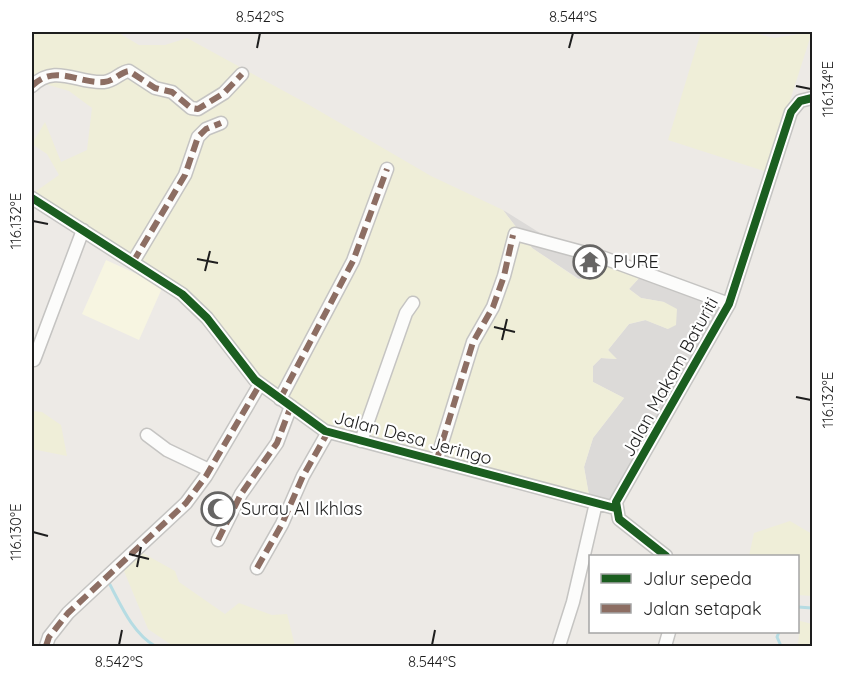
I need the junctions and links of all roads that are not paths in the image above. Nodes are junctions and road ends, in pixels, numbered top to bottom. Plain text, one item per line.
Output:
1 (242, 74) dead end
2 (32, 86) edge
3 (812, 97) edge
4 (221, 123) dead end
5 (387, 169) dead end
6 (32, 198) edge
7 (82, 230) junction
8 (133, 262) junction
9 (413, 303) dead end
10 (729, 304) junction
11 (34, 360) dead end
12 (260, 384) junction
13 (280, 399) junction
14 (291, 406) junction
15 (328, 432) junction
16 (147, 435) dead end
17 (361, 441) junction
18 (437, 459) junction
19 (209, 470) junction
20 (596, 503) junction
21 (615, 508) junction
22 (218, 540) dead end
23 (665, 555) edge
24 (256, 568) dead end
25 (46, 646) edge
26 (559, 646) edge

1 - 2 street
3 - 10 street, Jalan Makam Baturiti
4 - 8 street
5 - 13 street
6 - 7 street, Jalan Desa Jeringo
7 - 8 street, Jalan Desa Jeringo
7 - 11 street
8 - 12 street, Jalan Desa Jeringo
9 - 17 street
10 - 18 street
10 - 21 street, Jalan Makam Baturiti
12 - 13 street, Jalan Desa Jeringo
12 - 19 street
13 - 14 street, Jalan Desa Jeringo
14 - 15 street, Jalan Desa Jeringo
14 - 22 street
15 - 17 street, Jalan Desa Jeringo
15 - 24 street
16 - 19 street
17 - 18 street, Jalan Desa Jeringo
18 - 20 street, Jalan Desa Jeringo
19 - 25 street
20 - 21 street, Jalan Desa Jeringo
20 - 26 street
21 - 23 street

